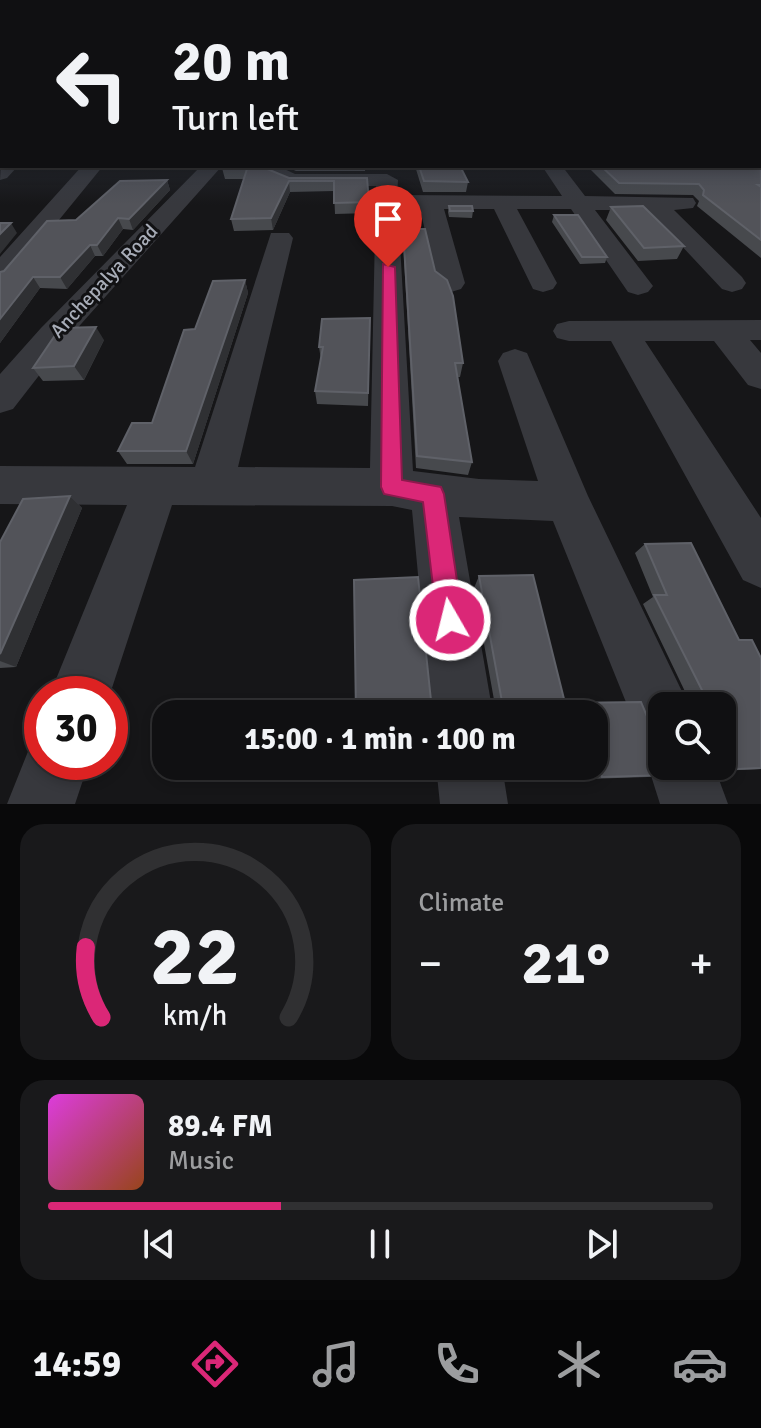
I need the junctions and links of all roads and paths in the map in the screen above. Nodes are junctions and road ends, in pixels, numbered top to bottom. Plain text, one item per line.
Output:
1 (91, 168) edge
2 (210, 168) edge
3 (266, 168) edge
4 (553, 168) edge
5 (386, 202) junction
6 (430, 202) junction
7 (502, 202) junction
8 (578, 203) junction
9 (654, 203) junction
10 (685, 203) dead end
11 (280, 238) dead end
12 (0, 273) edge
13 (451, 283) edge
14 (543, 283) dead end
15 (732, 283) dead end
16 (638, 286) dead end
17 (723, 330) junction
18 (761, 330) edge
19 (569, 331) dead end
20 (622, 331) junction
21 (515, 361) dead end
22 (761, 376) edge
23 (7, 381) edge
24 (0, 485) edge
25 (157, 485) junction
26 (211, 485) junction
27 (412, 491) junction
28 (567, 500) junction
29 (761, 563) edge
30 (87, 676) edge
31 (652, 692) edge
32 (459, 700) edge
33 (50, 780) edge
34 (471, 780) edge
35 (686, 780) edge
36 (41, 804) edge
37 (474, 804) edge
38 (694, 804) edge

1 - 12 street
2 - 23 street, Anchepalya Road
3 - 5 street
4 - 8 street
5 - 6 street
5 - 27 street
6 - 7 street
6 - 13 street
7 - 8 street
7 - 14 street
8 - 9 street
8 - 16 street
9 - 10 street
9 - 15 street
11 - 26 street
17 - 18 street
17 - 20 street
17 - 22 street
19 - 20 street
20 - 29 street
21 - 28 street
24 - 25 street
25 - 26 street
25 - 30 street
26 - 27 street
27 - 28 street
27 - 32 street
28 - 31 street
33 - 36 street
34 - 37 street
35 - 38 street

